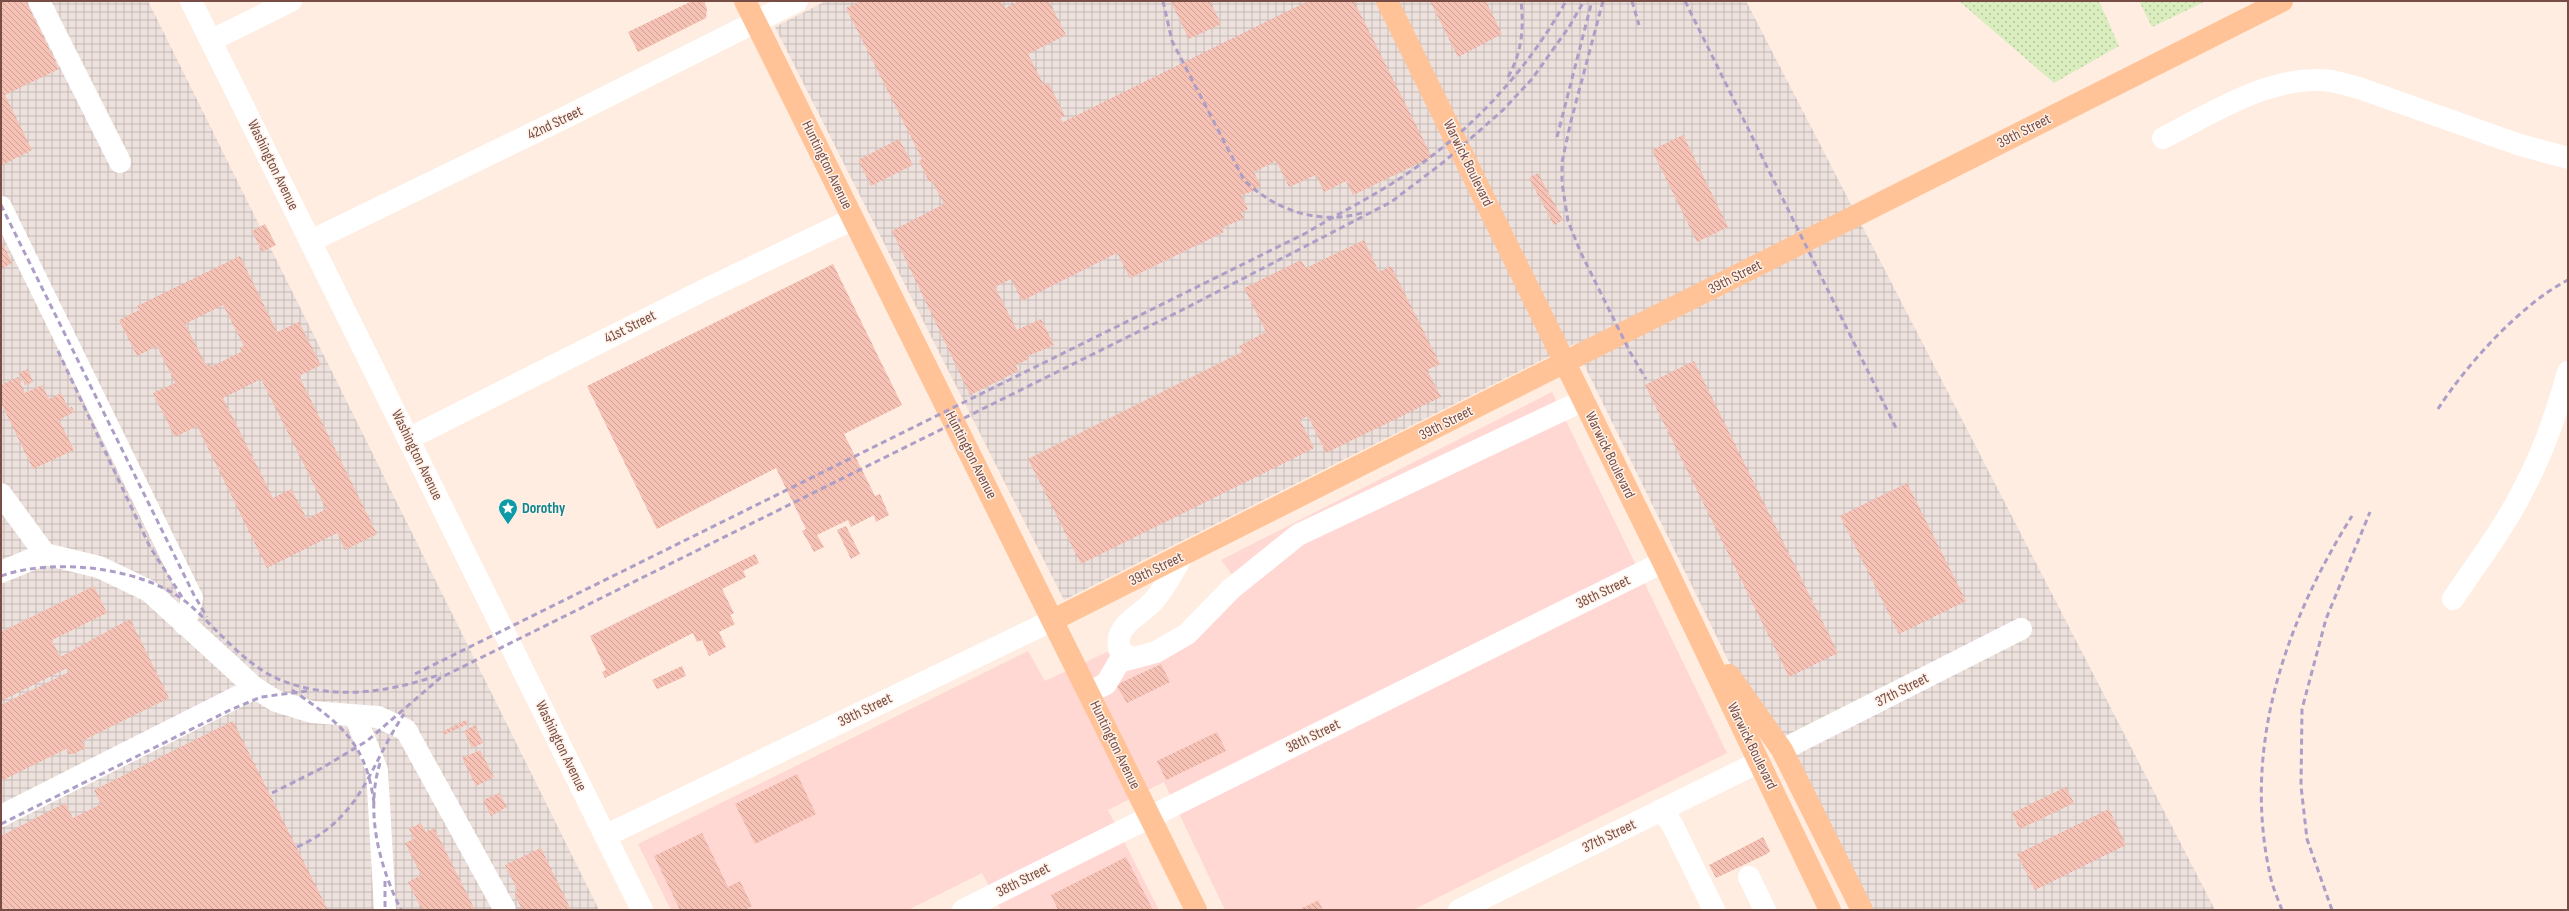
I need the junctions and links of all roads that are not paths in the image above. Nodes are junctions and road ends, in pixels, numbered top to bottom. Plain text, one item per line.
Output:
1 (39, 1) edge
2 (191, 1) edge
3 (291, 1) edge
4 (745, 1) edge
5 (797, 1) edge
6 (1387, 1) edge
7 (2282, 1) edge
8 (755, 22) junction
9 (212, 40) junction
10 (2163, 138) dead end
11 (2568, 158) edge
12 (120, 162) dead end
13 (1, 206) edge
14 (853, 219) junction
15 (311, 241) junction
16 (2568, 372) edge
17 (1584, 400) junction
18 (408, 438) junction
19 (1, 494) edge
20 (45, 554) junction
21 (1182, 556) junction
22 (1663, 562) junction
23 (1, 572) edge
24 (2453, 599) dead end
25 (1053, 620) junction
26 (1692, 622) junction
27 (185, 625) junction
28 (2021, 629) dead end
29 (1130, 658) junction
30 (255, 688) junction
31 (1089, 692) junction
32 (355, 716) junction
33 (1782, 750) junction
34 (1759, 762) junction
35 (1661, 810) junction
36 (1, 816) edge
37 (1150, 817) junction
38 (605, 836) junction
39 (1749, 876) dead end
40 (385, 910) edge
41 (505, 910) edge
42 (642, 910) edge
43 (963, 910) edge
44 (1196, 910) edge
45 (1459, 910) edge
46 (1714, 910) edge
47 (1765, 910) edge
48 (1830, 910) edge
49 (1862, 910) edge

1 - 12 street
2 - 9 street, Washington Avenue
3 - 9 street
4 - 8 main road, Huntington Avenue
5 - 8 street, 42nd Street
6 - 17 main road, Warwick Boulevard
7 - 21 main road, 39th Street
8 - 14 main road, Huntington Avenue
8 - 15 street, 42nd Street
9 - 15 street, Washington Avenue
10 - 11 street
13 - 27 street
14 - 18 street, 41st Street
14 - 25 main road, Huntington Avenue
15 - 18 street, Washington Avenue
16 - 24 street
17 - 22 main road, Warwick Boulevard
17 - 29 street
18 - 38 street, Washington Avenue
19 - 20 street
20 - 23 street
20 - 27 street
21 - 25 main road, 39th Street
21 - 29 street
22 - 26 main road, Warwick Boulevard
22 - 37 street, 38th Street
25 - 31 main road, Huntington Avenue
25 - 38 street, 39th Street
26 - 33 main road
26 - 34 main road, Warwick Boulevard
27 - 30 street
28 - 33 street, 37th Street
29 - 31 street
30 - 32 street
30 - 36 street
31 - 37 main road, Huntington Avenue
32 - 40 street
32 - 41 street
33 - 49 main road
34 - 35 street, 37th Street
34 - 48 main road, Warwick Boulevard
35 - 45 street, 37th Street
35 - 46 street
37 - 43 street, 38th Street
37 - 44 main road, Huntington Avenue
38 - 42 street, Washington Avenue
39 - 47 street

